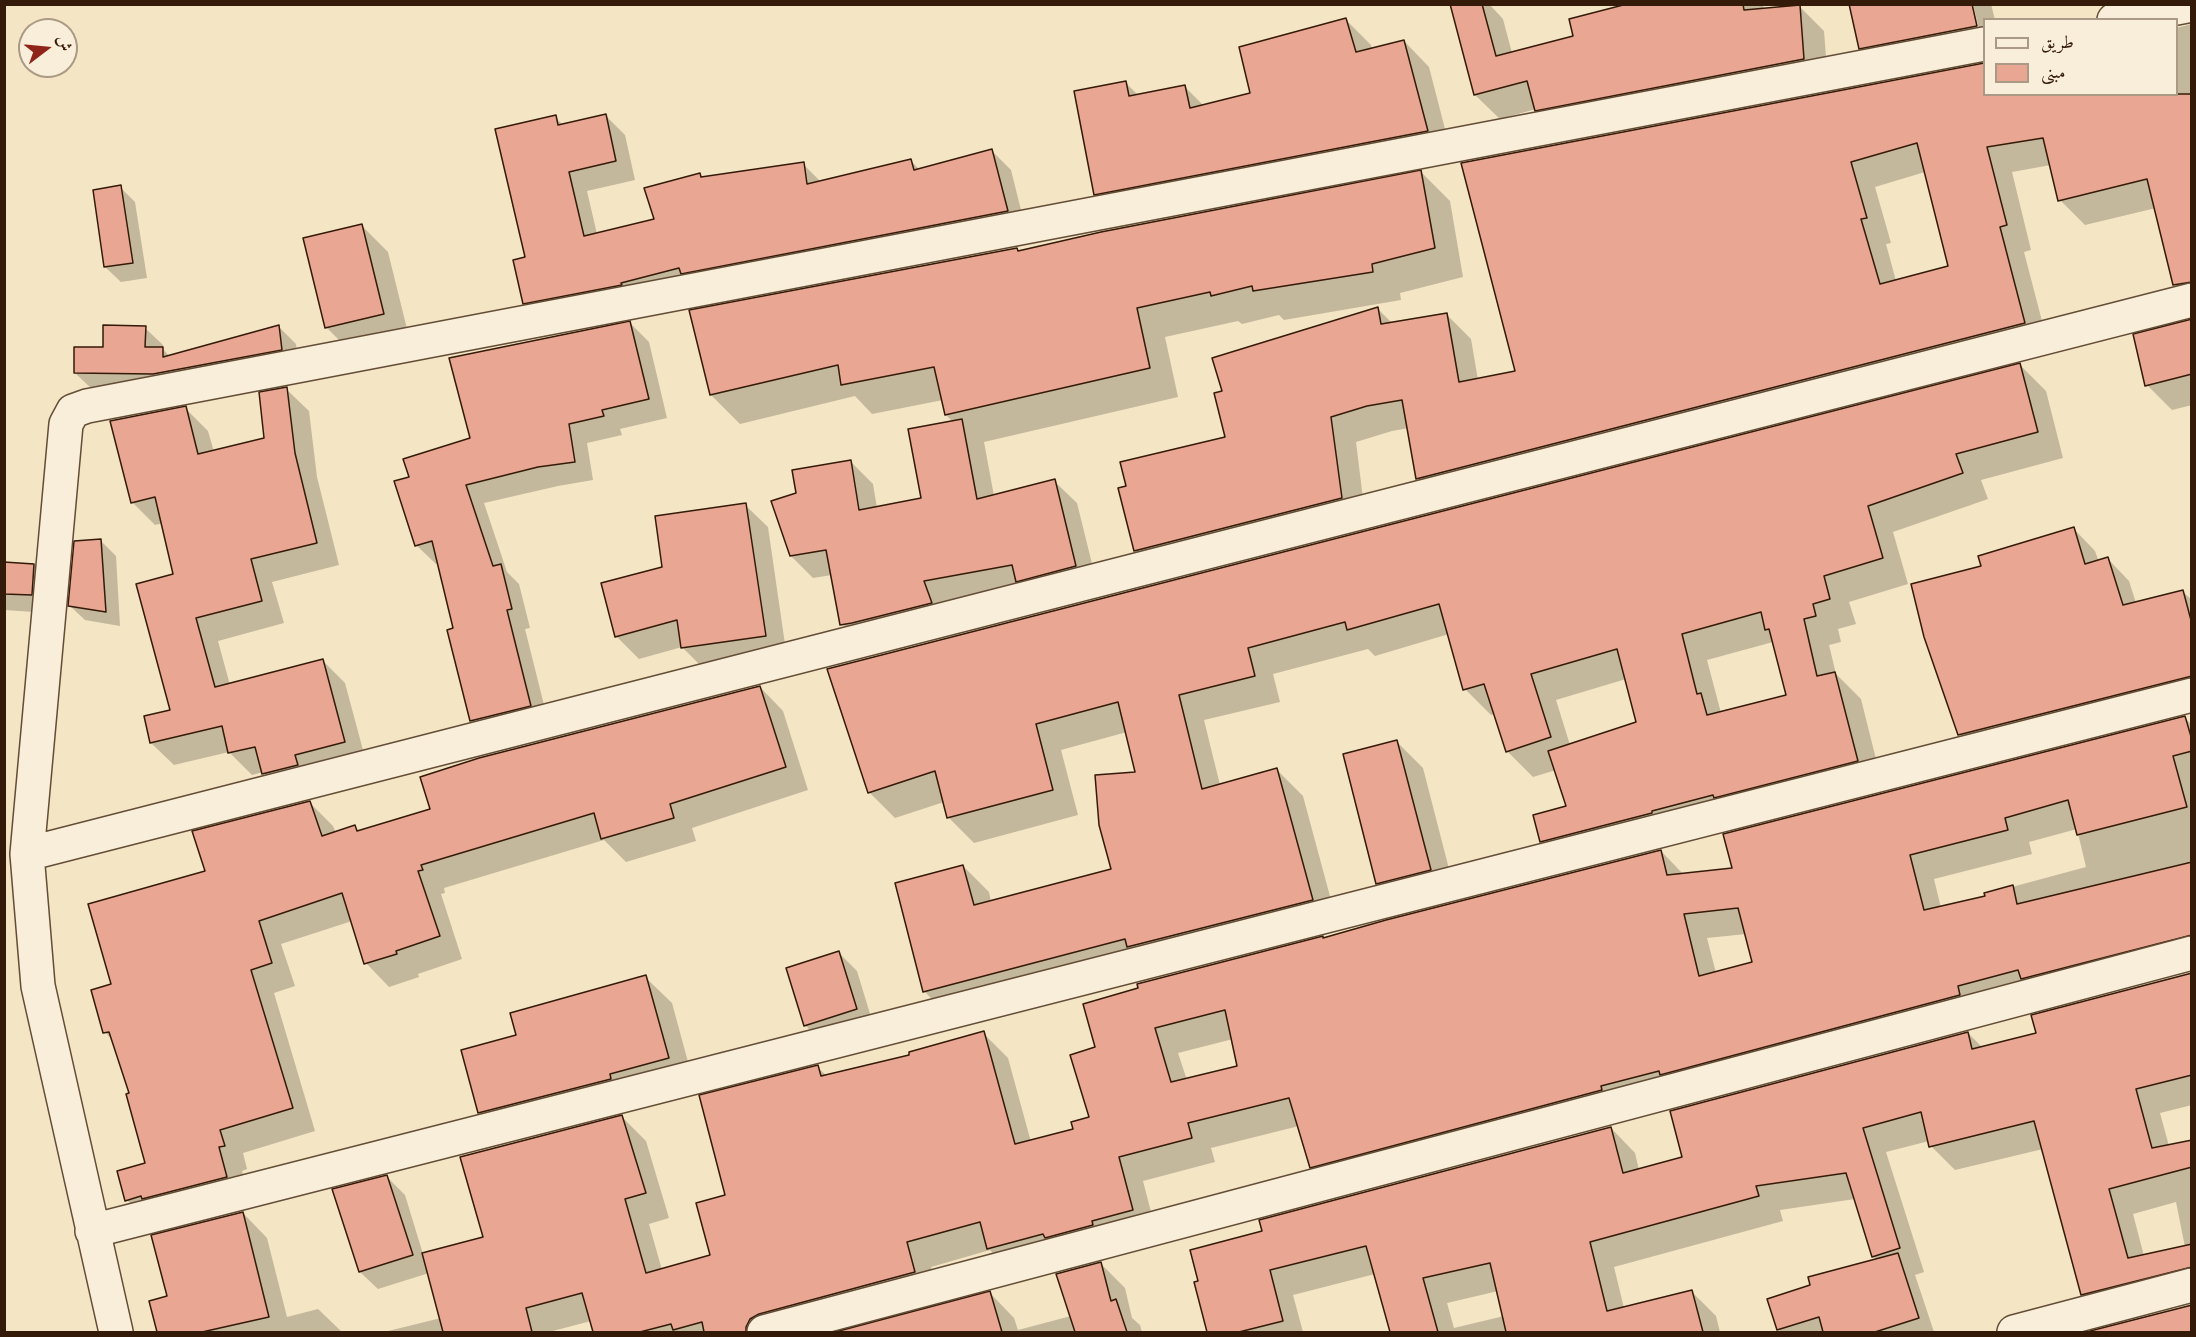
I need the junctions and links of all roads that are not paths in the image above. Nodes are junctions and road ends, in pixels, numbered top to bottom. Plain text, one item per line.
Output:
1 (2192, 5) edge
2 (2124, 18) edge
3 (1983, 44) edge
4 (2192, 300) edge
5 (2192, 695) edge
6 (27, 854) junction
7 (2192, 953) edge
8 (92, 1231) junction
9 (2192, 1285) edge
10 (116, 1332) edge
11 (764, 1332) edge
12 (2014, 1332) edge

1 - 2 street
3 - 6 street
4 - 6 street
5 - 8 street
6 - 8 street
7 - 11 street
8 - 10 street
9 - 12 street

